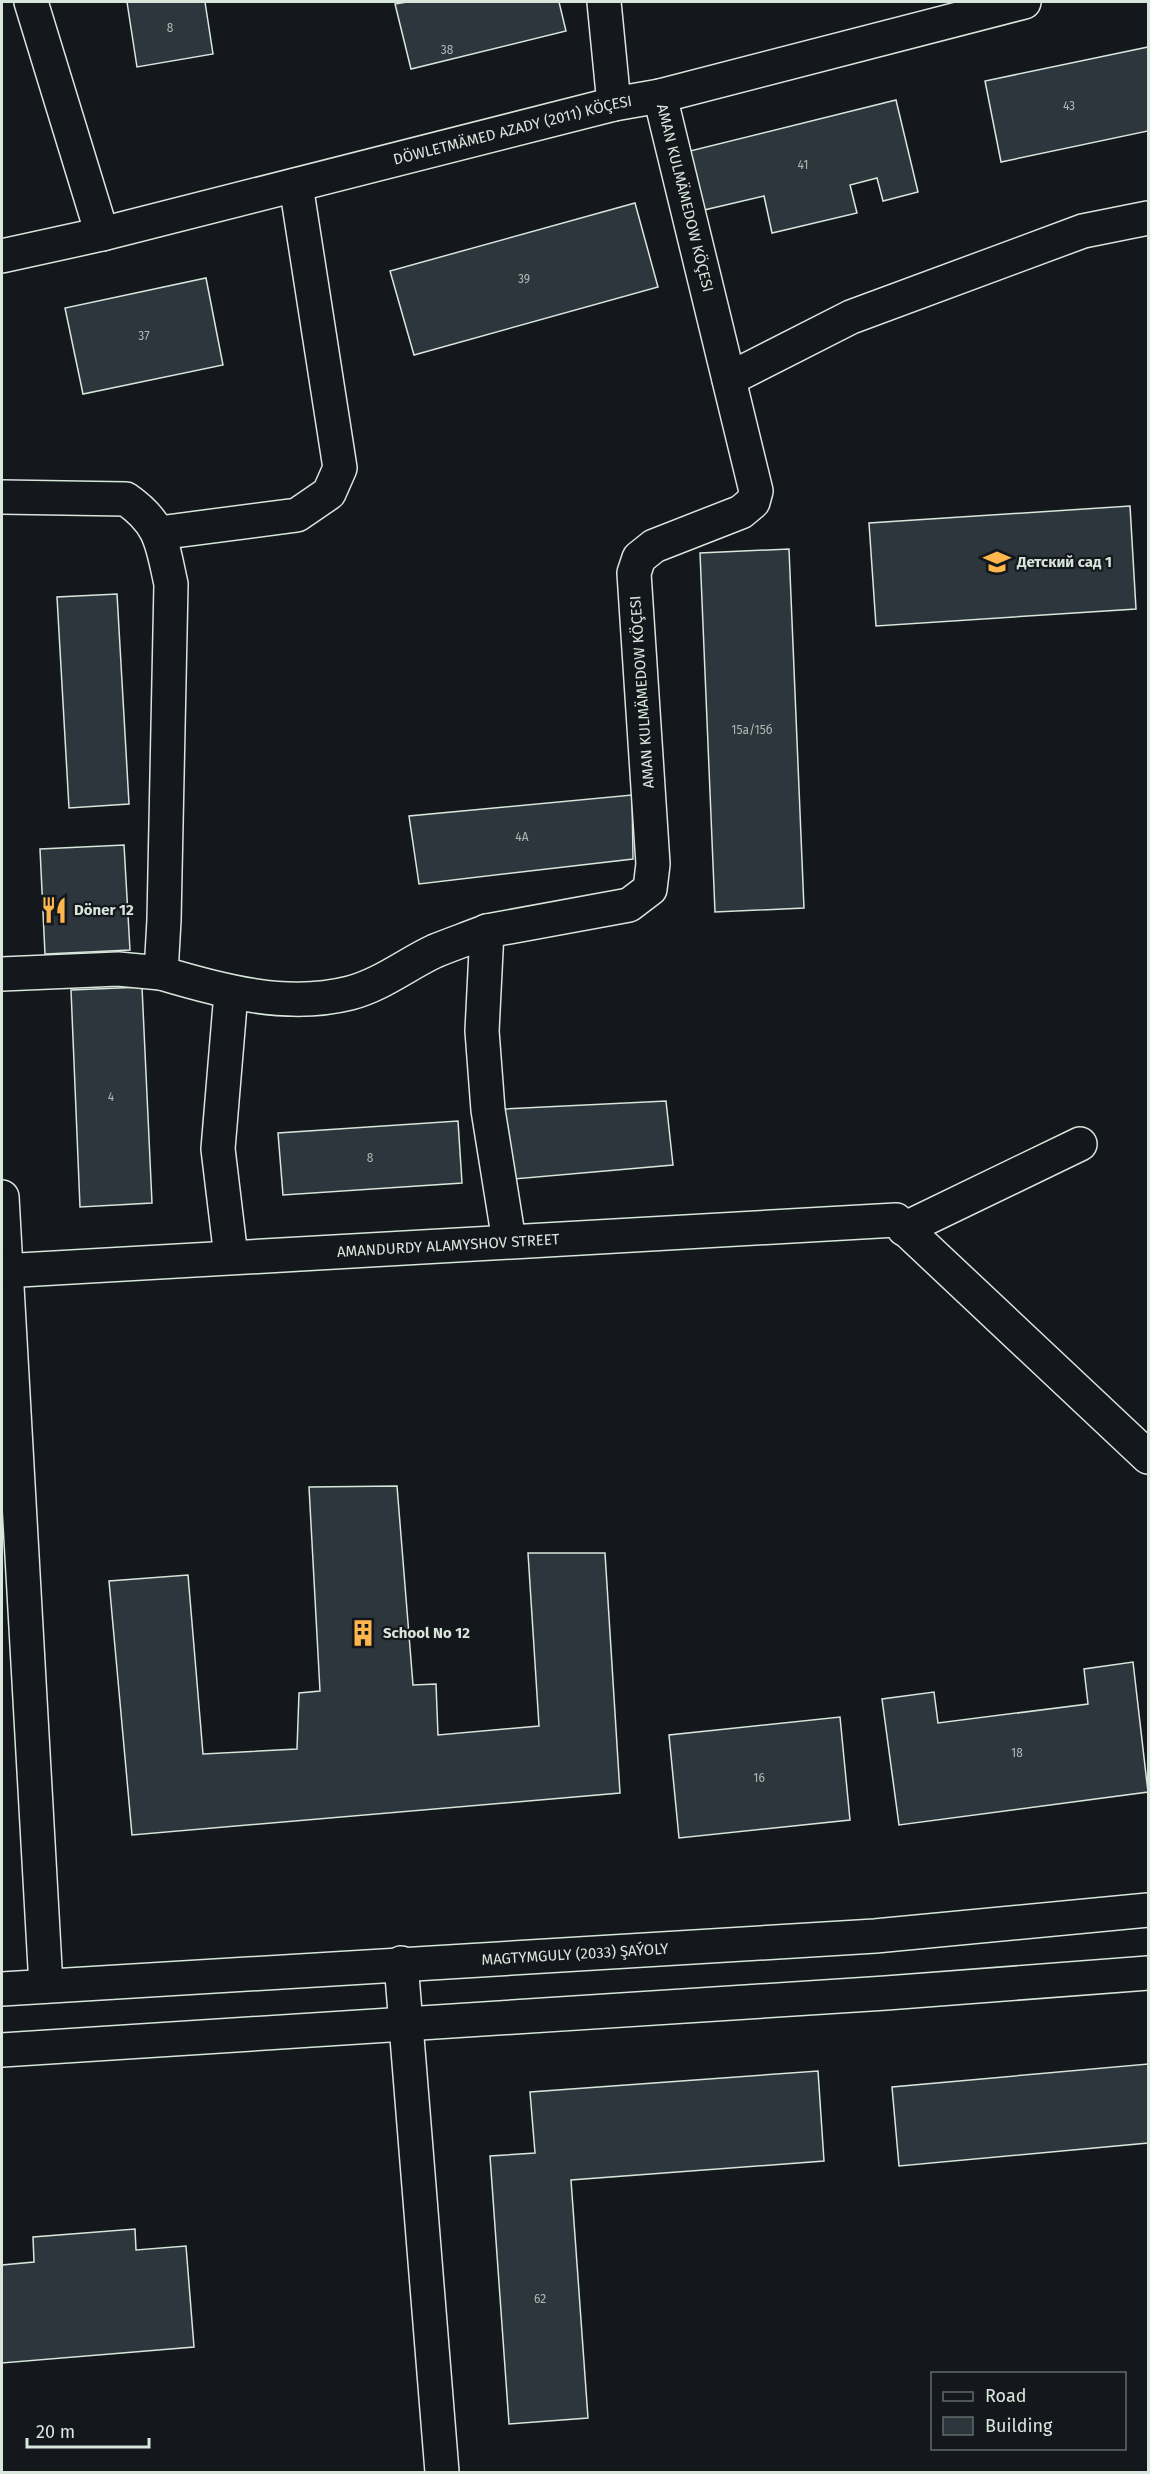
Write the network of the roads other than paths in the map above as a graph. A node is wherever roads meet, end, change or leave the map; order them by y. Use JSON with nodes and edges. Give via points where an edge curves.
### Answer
{"nodes":[{"id":1,"x":32,"y":2,"type":"edge"},
{"id":2,"x":604,"y":2,"type":"edge"},
{"id":3,"x":1024,"y":2,"type":"edge"},
{"id":4,"x":660,"y":96,"type":"junction"},
{"id":5,"x":614,"y":104,"type":"junction"},
{"id":6,"x":296,"y":185,"type":"junction"},
{"id":7,"x":1149,"y":218,"type":"edge"},
{"id":8,"x":102,"y":234,"type":"junction"},
{"id":9,"x":2,"y":256,"type":"edge"},
{"id":10,"x":729,"y":379,"type":"junction"},
{"id":11,"x":2,"y":497,"type":"edge"},
{"id":12,"x":159,"y":533,"type":"junction"},
{"id":13,"x":487,"y":931,"type":"junction"},
{"id":14,"x":2,"y":974,"type":"edge"},
{"id":15,"x":161,"y":974,"type":"junction"},
{"id":16,"x":231,"y":993,"type":"junction"},
{"id":17,"x":1080,"y":1144,"type":"dead end"},
{"id":18,"x":2,"y":1197,"type":"edge"},
{"id":19,"x":900,"y":1224,"type":"junction"},
{"id":20,"x":509,"y":1241,"type":"junction"},
{"id":21,"x":231,"y":1257,"type":"junction"},
{"id":22,"x":3,"y":1270,"type":"edge"},
{"id":23,"x":1149,"y":1457,"type":"edge"},
{"id":24,"x":12,"y":1560,"type":"edge"},
{"id":25,"x":1149,"y":1910,"type":"edge"},
{"id":26,"x":401,"y":1964,"type":"junction"},
{"id":27,"x":1149,"y":1973,"type":"edge"},
{"id":28,"x":46,"y":1986,"type":"junction"},
{"id":29,"x":2,"y":1989,"type":"edge"},
{"id":30,"x":406,"y":2024,"type":"junction"},
{"id":31,"x":2,"y":2050,"type":"edge"},
{"id":32,"x":442,"y":2472,"type":"edge"}],
"edges":[{"from":1,"to":8,"type":"street"},
{"from":2,"to":5,"type":"street"},
{"from":3,"to":4,"type":"street","name":"DÖWLETMÄMED AZADY (2011) KÖÇESI"},
{"from":4,"to":5,"type":"street","name":"DÖWLETMÄMED AZADY (2011) KÖÇESI"},
{"from":4,"to":10,"type":"street","name":"AMAN KULMÄMEDOW KÖÇESI"},
{"from":5,"to":6,"type":"street","name":"DÖWLETMÄMED AZADY (2011) KÖÇESI"},
{"from":6,"to":8,"type":"street","name":"DÖWLETMÄMED AZADY (2011) KÖÇESI"},
{"from":6,"to":12,"type":"street","via":[[340,468],[329,494],[297,515]]},
{"from":7,"to":10,"type":"street","via":[[1083,231],[851,317]]},
{"from":8,"to":9,"type":"street","name":"DÖWLETMÄMED AZADY (2011) KÖÇESI"},
{"from":10,"to":13,"type":"street","name":"AMAN KULMÄMEDOW KÖÇESI","via":[[756,491],[753,502],[741,512],[654,546],[639,558],[634,573],[653,864],[651,889],[629,905]]},
{"from":11,"to":12,"type":"street","via":[[126,499]]},
{"from":12,"to":15,"type":"street","via":[[171,584]]},
{"from":13,"to":16,"type":"street","via":[[349,993],[317,998]]},
{"from":13,"to":20,"type":"street","via":[[482,1031],[488,1110]]},
{"from":14,"to":15,"type":"street","via":[[118,969]]},
{"from":15,"to":16,"type":"street"},
{"from":16,"to":21,"type":"street","via":[[219,1149]]},
{"from":17,"to":19,"type":"street"},
{"from":18,"to":22,"type":"street"},
{"from":19,"to":20,"type":"street","name":"AMANDURDY ALAMYSHOV STREET"},
{"from":19,"to":23,"type":"street"},
{"from":20,"to":21,"type":"street","name":"AMANDURDY ALAMYSHOV STREET"},
{"from":21,"to":22,"type":"street","name":"AMANDURDY ALAMYSHOV STREET"},
{"from":22,"to":24,"type":"street"},
{"from":24,"to":28,"type":"street"},
{"from":25,"to":26,"type":"street","name":"MAGTYMGULY (2033) ŞAÝOLY","via":[[875,1936]]},
{"from":26,"to":28,"type":"street","name":"MAGTYMGULY (2033) ŞAÝOLY"},
{"from":26,"to":30,"type":"street"},
{"from":27,"to":30,"type":"street"},
{"from":28,"to":29,"type":"street","name":"MAGTYMGULY (2033) ŞAÝOLY"},
{"from":30,"to":31,"type":"street"},
{"from":30,"to":32,"type":"street"}]}
